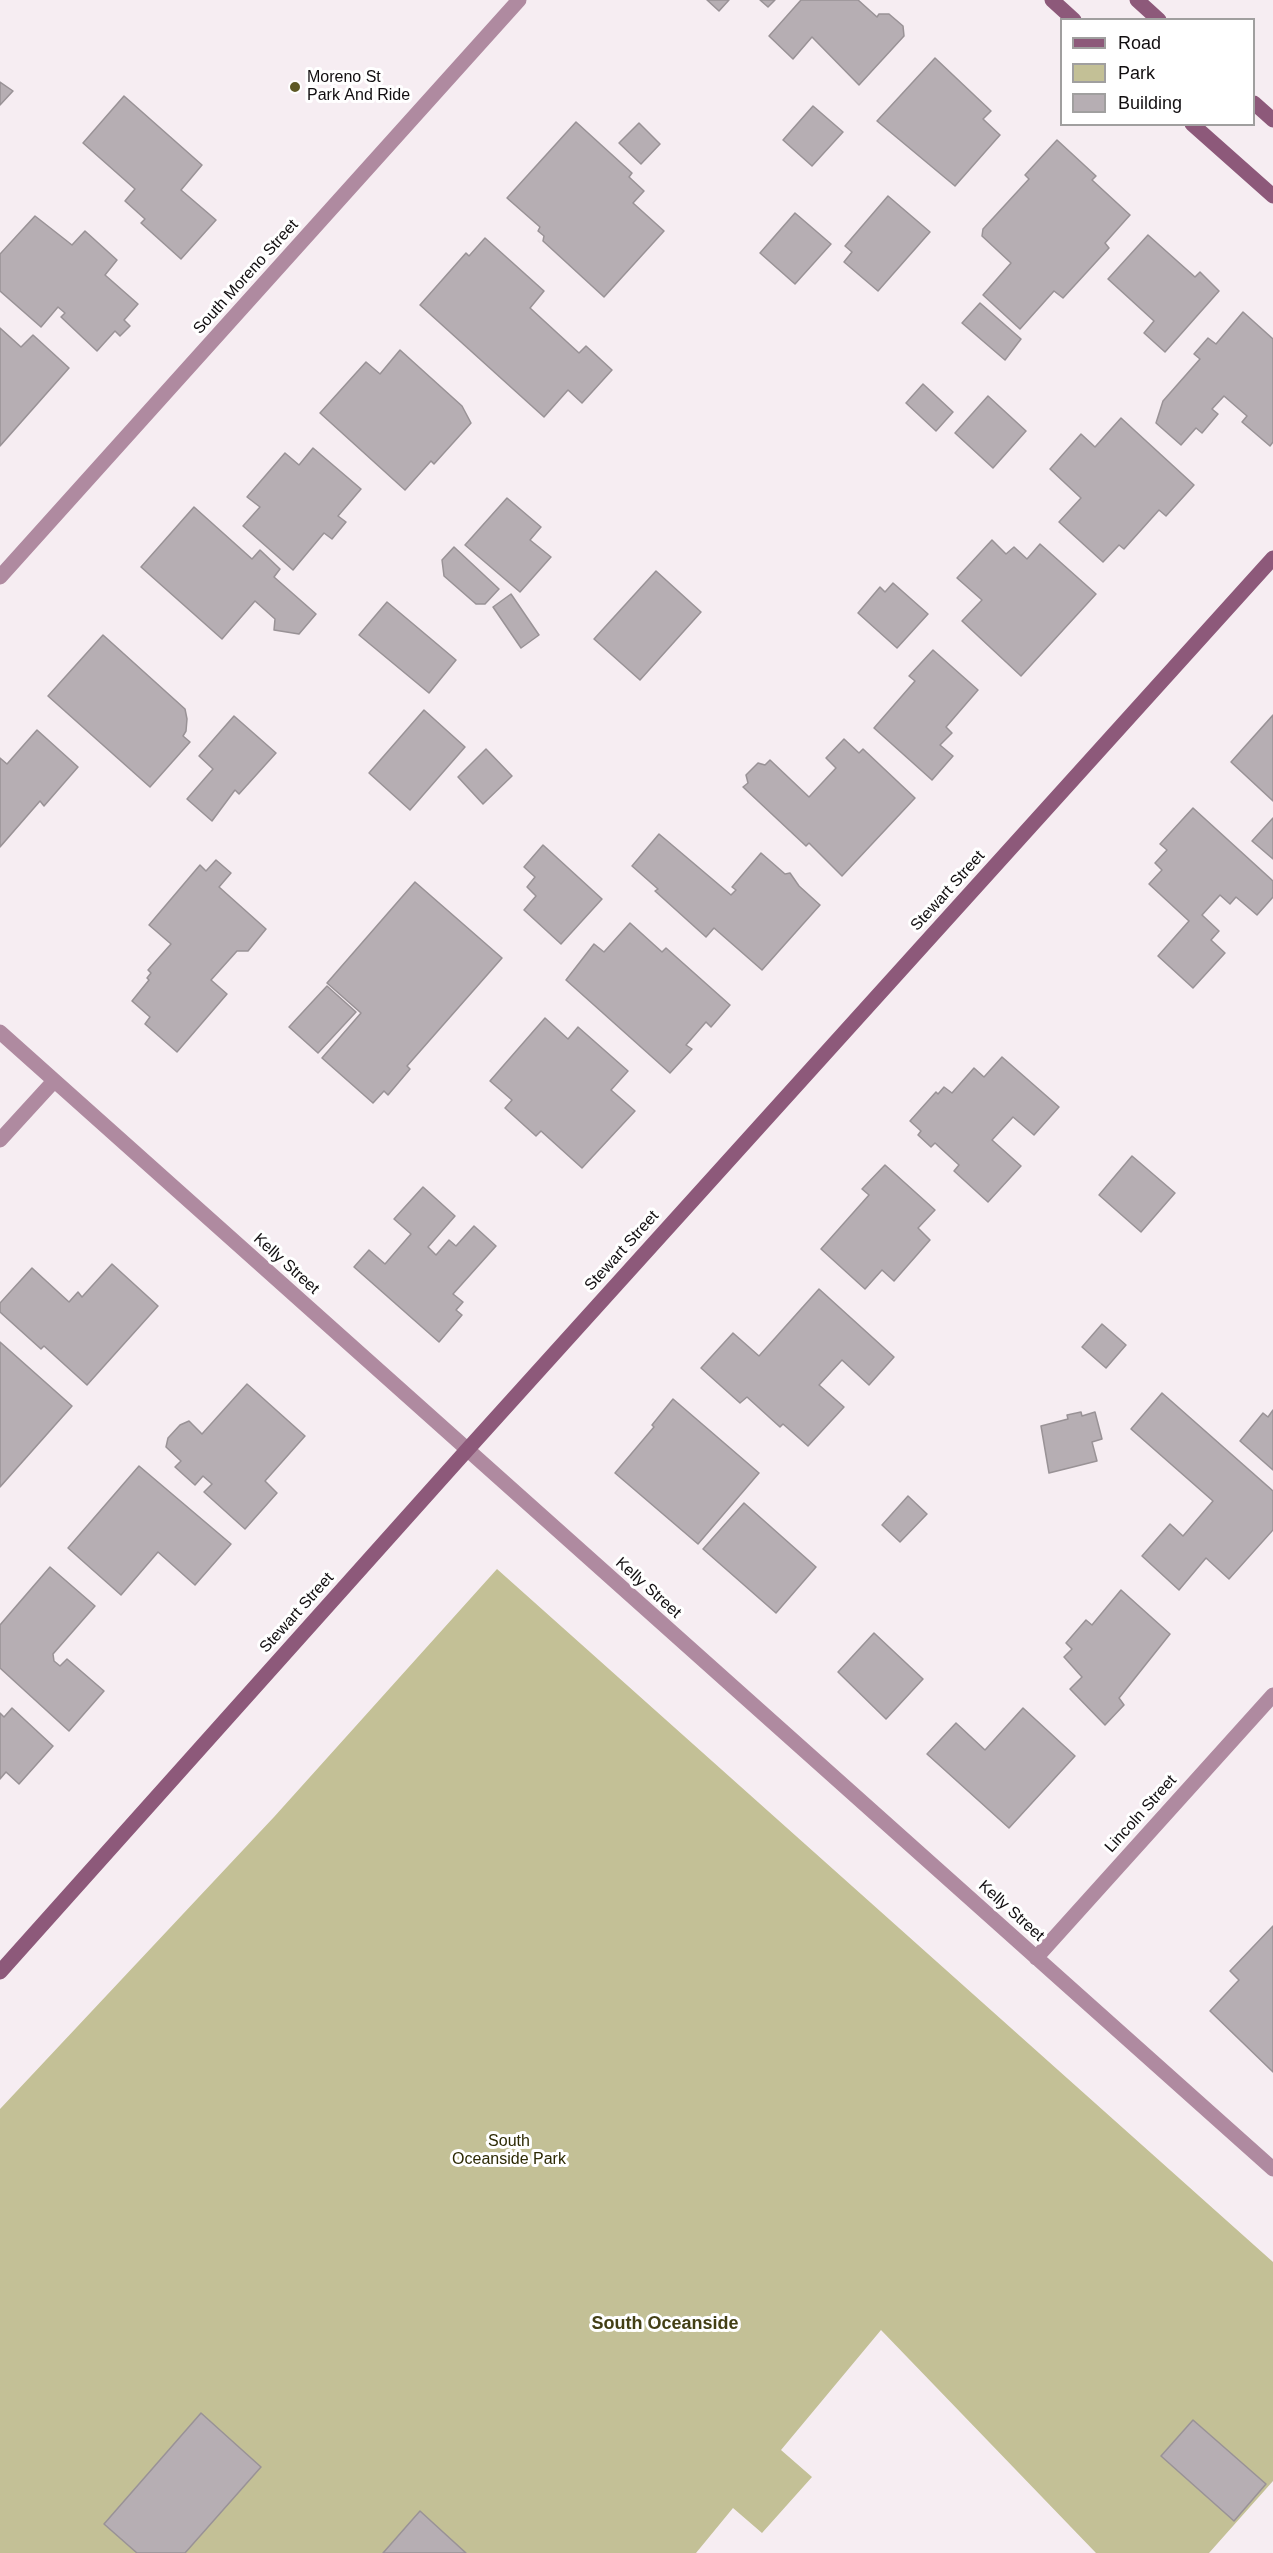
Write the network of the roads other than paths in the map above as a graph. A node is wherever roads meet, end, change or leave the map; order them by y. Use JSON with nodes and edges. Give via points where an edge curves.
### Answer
{"nodes":[{"id":1,"x":519,"y":0,"type":"edge"},
{"id":2,"x":1052,"y":0,"type":"edge"},
{"id":3,"x":1137,"y":0,"type":"edge"},
{"id":4,"x":1072,"y":18,"type":"edge"},
{"id":5,"x":1157,"y":18,"type":"edge"},
{"id":6,"x":1255,"y":104,"type":"edge"},
{"id":7,"x":1273,"y":120,"type":"edge"},
{"id":8,"x":1194,"y":126,"type":"edge"},
{"id":9,"x":1273,"y":196,"type":"edge"},
{"id":10,"x":1273,"y":558,"type":"edge"},
{"id":11,"x":0,"y":578,"type":"edge"},
{"id":12,"x":0,"y":1032,"type":"edge"},
{"id":13,"x":54,"y":1081,"type":"junction"},
{"id":14,"x":0,"y":1140,"type":"edge"},
{"id":15,"x":467,"y":1450,"type":"junction"},
{"id":16,"x":1273,"y":1695,"type":"edge"},
{"id":17,"x":1036,"y":1958,"type":"junction"},
{"id":18,"x":0,"y":1972,"type":"edge"},
{"id":19,"x":1273,"y":2169,"type":"edge"}],
"edges":[{"from":1,"to":11,"type":"street","name":"South Moreno Street"},
{"from":2,"to":4,"type":"street"},
{"from":3,"to":5,"type":"street"},
{"from":6,"to":7,"type":"street"},
{"from":8,"to":9,"type":"street"},
{"from":10,"to":15,"type":"street","name":"Stewart Street"},
{"from":12,"to":13,"type":"street","name":"Kelly Street"},
{"from":13,"to":14,"type":"street"},
{"from":13,"to":15,"type":"street","name":"Kelly Street"},
{"from":15,"to":17,"type":"street","name":"Kelly Street"},
{"from":15,"to":18,"type":"street","name":"Stewart Street"},
{"from":16,"to":17,"type":"street","name":"Lincoln Street"},
{"from":17,"to":19,"type":"street","name":"Kelly Street"}]}
